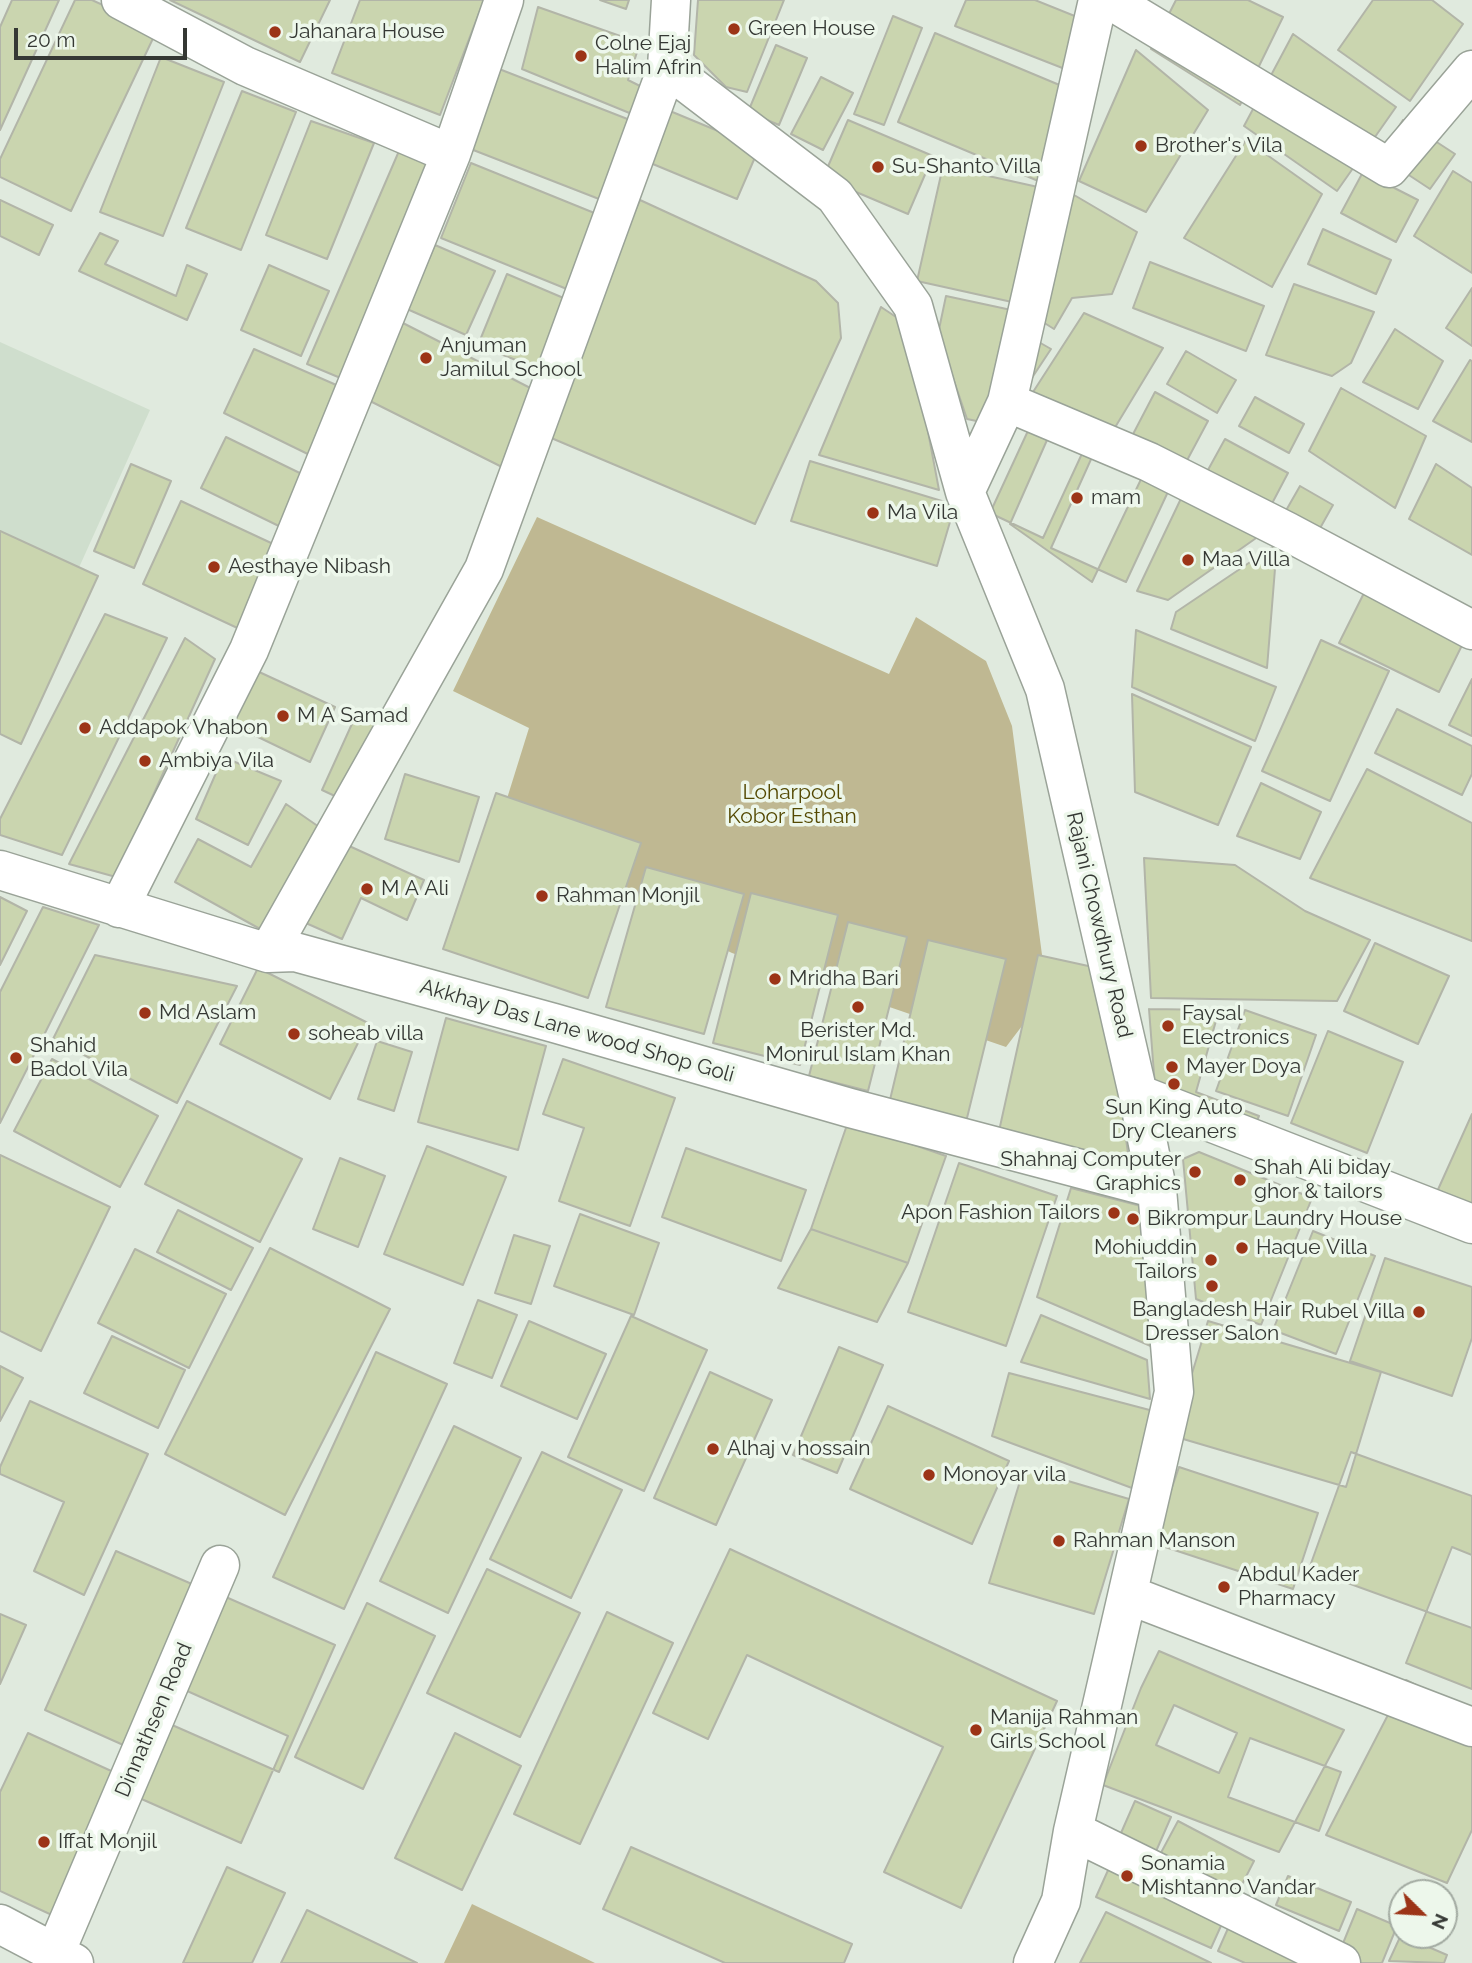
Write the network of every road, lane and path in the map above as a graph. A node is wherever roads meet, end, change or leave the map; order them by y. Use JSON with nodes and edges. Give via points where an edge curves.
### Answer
{"nodes":[{"id":1,"x":121,"y":0,"type":"edge"},
{"id":2,"x":504,"y":0,"type":"edge"},
{"id":3,"x":671,"y":0,"type":"edge"},
{"id":4,"x":1098,"y":0,"type":"edge"},
{"id":5,"x":1110,"y":0,"type":"edge"},
{"id":6,"x":667,"y":68,"type":"junction"},
{"id":7,"x":1472,"y":70,"type":"edge"},
{"id":8,"x":451,"y":154,"type":"junction"},
{"id":9,"x":1007,"y":402,"type":"junction"},
{"id":10,"x":965,"y":492,"type":"junction"},
{"id":11,"x":1472,"y":631,"type":"edge"},
{"id":12,"x":0,"y":870,"type":"edge"},
{"id":13,"x":120,"y":908,"type":"junction"},
{"id":14,"x":268,"y":953,"type":"junction"},
{"id":15,"x":1138,"y":1094,"type":"junction"},
{"id":16,"x":1157,"y":1189,"type":"junction"},
{"id":17,"x":1472,"y":1224,"type":"edge"},
{"id":18,"x":220,"y":1565,"type":"dead end"},
{"id":19,"x":1129,"y":1595,"type":"junction"},
{"id":20,"x":1472,"y":1727,"type":"edge"},
{"id":21,"x":1073,"y":1830,"type":"junction"},
{"id":22,"x":0,"y":1924,"type":"edge"},
{"id":23,"x":65,"y":1958,"type":"edge"},
{"id":24,"x":1033,"y":1963,"type":"edge"},
{"id":25,"x":1341,"y":1963,"type":"edge"}],
"edges":[{"from":1,"to":8,"type":"street","via":[[245,66]]},
{"from":2,"to":8,"type":"street"},
{"from":3,"to":6,"type":"street"},
{"from":4,"to":9,"type":"street"},
{"from":5,"to":7,"type":"street","via":[[1388,168]]},
{"from":6,"to":10,"type":"street","name":"Rajani Chowdhury Road","via":[[835,196],[914,306]]},
{"from":6,"to":14,"type":"street","via":[[484,569]]},
{"from":8,"to":13,"type":"street","via":[[249,650]]},
{"from":9,"to":10,"type":"street"},
{"from":9,"to":11,"type":"street","via":[[1149,461]]},
{"from":10,"to":15,"type":"street","name":"Rajani Chowdhury Road","via":[[1045,689]]},
{"from":12,"to":13,"type":"street","name":"Akkhay Das Lane wood Shop Goli"},
{"from":13,"to":14,"type":"street","name":"Akkhay Das Lane wood Shop Goli"},
{"from":14,"to":16,"type":"street","name":"Akkhay Das Lane wood Shop Goli","via":[[295,952]]},
{"from":15,"to":16,"type":"street","name":"Rajani Chowdhury Road"},
{"from":15,"to":17,"type":"street"},
{"from":16,"to":19,"type":"street","name":"Rajani Chowdhury Road","via":[[1174,1392]]},
{"from":18,"to":23,"type":"street","name":"Dinnathsen Road"},
{"from":19,"to":20,"type":"street"},
{"from":19,"to":21,"type":"street","name":"Rajani Chowdhury Road"},
{"from":21,"to":24,"type":"street","name":"Rajani Chowdhury Road","via":[[1061,1901]]},
{"from":21,"to":25,"type":"street"},
{"from":22,"to":23,"type":"street"}]}
